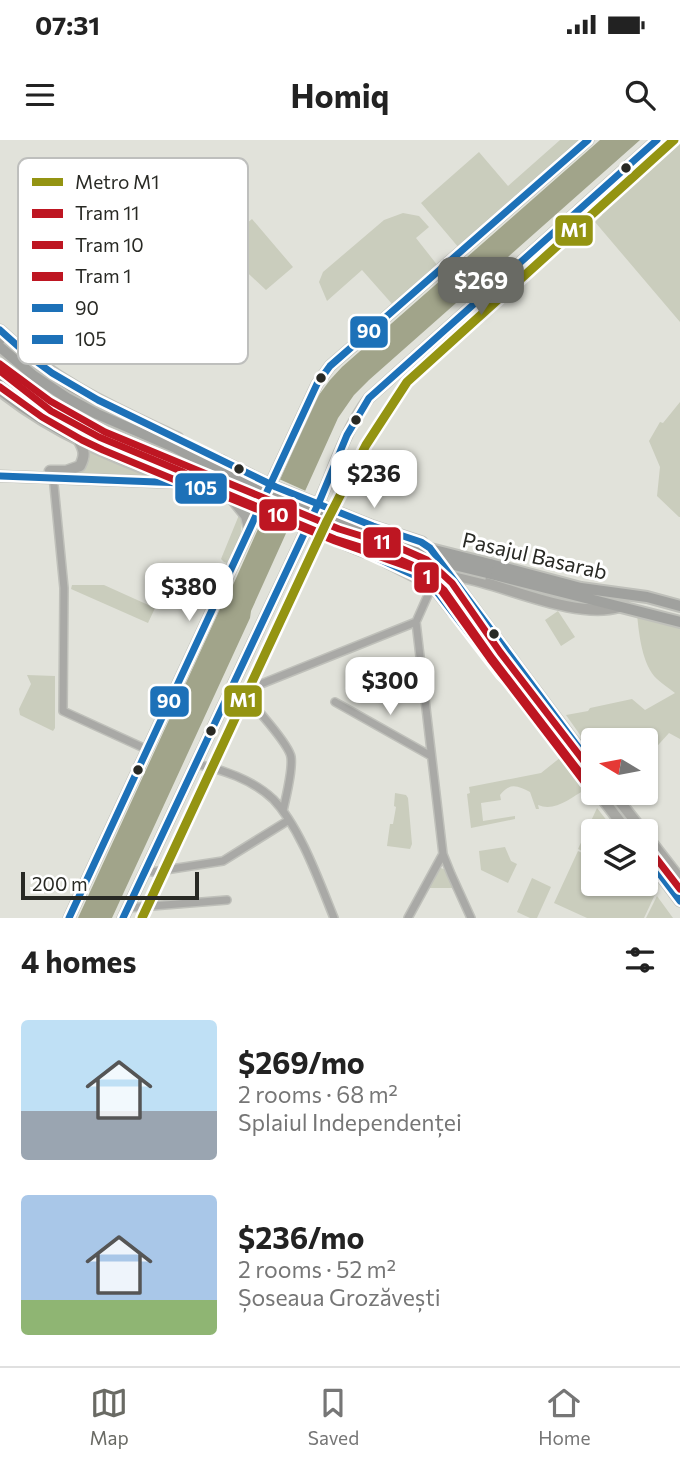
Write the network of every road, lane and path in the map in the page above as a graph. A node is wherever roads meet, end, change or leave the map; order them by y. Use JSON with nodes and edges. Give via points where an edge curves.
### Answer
{"nodes":[{"id":1,"x":588,"y":140,"type":"edge"},
{"id":2,"x":657,"y":140,"type":"edge"},
{"id":3,"x":0,"y":330,"type":"edge"},
{"id":4,"x":0,"y":337,"type":"edge"},
{"id":5,"x":18,"y":346,"type":"edge"},
{"id":6,"x":0,"y":347,"type":"edge"},
{"id":7,"x":18,"y":352,"type":"edge"},
{"id":8,"x":18,"y":362,"type":"edge"},
{"id":9,"x":20,"y":364,"type":"edge"},
{"id":10,"x":33,"y":364,"type":"edge"},
{"id":11,"x":40,"y":364,"type":"edge"},
{"id":12,"x":0,"y":381,"type":"edge"},
{"id":13,"x":0,"y":390,"type":"edge"},
{"id":14,"x":76,"y":439,"type":"junction"},
{"id":15,"x":222,"y":461,"type":"junction"},
{"id":16,"x":0,"y":470,"type":"edge"},
{"id":17,"x":53,"y":474,"type":"junction"},
{"id":18,"x":0,"y":476,"type":"edge"},
{"id":19,"x":183,"y":483,"type":"junction"},
{"id":20,"x":273,"y":485,"type":"junction"},
{"id":21,"x":230,"y":497,"type":"junction"},
{"id":22,"x":318,"y":504,"type":"junction"},
{"id":23,"x":262,"y":510,"type":"junction"},
{"id":24,"x":301,"y":527,"type":"junction"},
{"id":25,"x":249,"y":530,"type":"junction"},
{"id":26,"x":421,"y":542,"type":"junction"},
{"id":27,"x":364,"y":548,"type":"junction"},
{"id":28,"x":450,"y":575,"type":"junction"},
{"id":29,"x":479,"y":581,"type":"junction"},
{"id":30,"x":432,"y":586,"type":"junction"},
{"id":31,"x":466,"y":597,"type":"junction"},
{"id":32,"x":608,"y":597,"type":"junction"},
{"id":33,"x":647,"y":597,"type":"junction"},
{"id":34,"x":622,"y":606,"type":"junction"},
{"id":35,"x":680,"y":606,"type":"edge"},
{"id":36,"x":416,"y":622,"type":"junction"},
{"id":37,"x":680,"y":622,"type":"edge"},
{"id":38,"x":260,"y":685,"type":"junction"},
{"id":39,"x":236,"y":690,"type":"junction"},
{"id":40,"x":335,"y":702,"type":"dead end"},
{"id":41,"x":254,"y":704,"type":"junction"},
{"id":42,"x":534,"y":707,"type":"junction"},
{"id":43,"x":146,"y":749,"type":"junction"},
{"id":44,"x":581,"y":750,"type":"edge"},
{"id":45,"x":431,"y":756,"type":"junction"},
{"id":46,"x":195,"y":764,"type":"junction"},
{"id":47,"x":581,"y":770,"type":"edge"},
{"id":48,"x":607,"y":805,"type":"edge"},
{"id":49,"x":283,"y":811,"type":"junction"},
{"id":50,"x":618,"y":819,"type":"edge"},
{"id":51,"x":289,"y":820,"type":"junction"},
{"id":52,"x":658,"y":851,"type":"edge"},
{"id":53,"x":443,"y":854,"type":"junction"},
{"id":54,"x":145,"y":868,"type":"junction"},
{"id":55,"x":433,"y":872,"type":"junction"},
{"id":56,"x":658,"y":872,"type":"edge"},
{"id":57,"x":450,"y":874,"type":"junction"},
{"id":58,"x":680,"y":879,"type":"edge"},
{"id":59,"x":227,"y":900,"type":"dead end"},
{"id":60,"x":680,"y":901,"type":"edge"},
{"id":61,"x":125,"y":913,"type":"edge"},
{"id":62,"x":69,"y":918,"type":"edge"},
{"id":63,"x":334,"y":918,"type":"edge"},
{"id":64,"x":408,"y":918,"type":"edge"},
{"id":65,"x":471,"y":918,"type":"edge"}],
"edges":[{"from":1,"to":20,"type":"main road","via":[[330,366],[313,391]]},
{"from":2,"to":22,"type":"main road","via":[[369,398],[342,444]]},
{"from":3,"to":5,"type":"main road"},
{"from":4,"to":7,"type":"main road"},
{"from":6,"to":8,"type":"main road","name":"Pasajul Basarab","bridge":true},
{"from":9,"to":32,"type":"main road","name":"Pasajul Basarab","bridge":true,"via":[[89,410],[363,532]]},
{"from":10,"to":15,"type":"main road","via":[[95,405]]},
{"from":11,"to":15,"type":"main road","via":[[98,400]]},
{"from":12,"to":27,"type":"main road","name":"Pasajul Basarab","bridge":true,"via":[[56,421],[112,450],[219,485]]},
{"from":13,"to":14,"type":"main road"},
{"from":14,"to":17,"type":"main road","via":[[84,452],[80,466]]},
{"from":14,"to":19,"type":"main road"},
{"from":15,"to":20,"type":"main road"},
{"from":16,"to":17,"type":"main road"},
{"from":17,"to":18,"type":"main road"},
{"from":17,"to":19,"type":"main road"},
{"from":17,"to":43,"type":"street","via":[[64,589],[63,711]]},
{"from":19,"to":21,"type":"main road"},
{"from":20,"to":22,"type":"main road"},
{"from":20,"to":23,"type":"main road"},
{"from":21,"to":23,"type":"main road"},
{"from":21,"to":25,"type":"main road","via":[[246,516]]},
{"from":22,"to":24,"type":"main road"},
{"from":22,"to":26,"type":"main road"},
{"from":23,"to":24,"type":"main road"},
{"from":23,"to":25,"type":"main road"},
{"from":24,"to":27,"type":"main road"},
{"from":24,"to":39,"type":"main road"},
{"from":25,"to":43,"type":"main road"},
{"from":26,"to":28,"type":"main road"},
{"from":26,"to":33,"type":"main road"},
{"from":27,"to":28,"type":"main road"},
{"from":27,"to":30,"type":"main road"},
{"from":27,"to":32,"type":"main road","name":"Pasajul Basarab","bridge":true,"via":[[570,595]]},
{"from":27,"to":42,"type":"main road","bridge":true,"via":[[418,570],[441,587]]},
{"from":28,"to":29,"type":"main road"},
{"from":28,"to":31,"type":"main road"},
{"from":29,"to":31,"type":"main road","via":[[469,585]]},
{"from":29,"to":34,"type":"main road","via":[[573,607],[599,610]]},
{"from":30,"to":36,"type":"street"},
{"from":30,"to":42,"type":"main road","via":[[501,675]]},
{"from":31,"to":44,"type":"main road"},
{"from":32,"to":33,"type":"main road","name":"Pasajul Basarab"},
{"from":32,"to":34,"type":"main road","name":"Pasajul Basarab"},
{"from":33,"to":35,"type":"main road","name":"Pasajul Basarab"},
{"from":34,"to":37,"type":"main road","name":"Pasajul Basarab"},
{"from":36,"to":38,"type":"street"},
{"from":36,"to":45,"type":"street"},
{"from":38,"to":39,"type":"street"},
{"from":38,"to":41,"type":"street"},
{"from":39,"to":41,"type":"street"},
{"from":39,"to":46,"type":"main road"},
{"from":40,"to":45,"type":"street"},
{"from":41,"to":49,"type":"street","via":[[289,751]]},
{"from":42,"to":47,"type":"main road"},
{"from":43,"to":62,"type":"main road"},
{"from":45,"to":53,"type":"street"},
{"from":46,"to":49,"type":"street","via":[[243,780],[271,797]]},
{"from":46,"to":54,"type":"main road"},
{"from":48,"to":50,"type":"main road"},
{"from":49,"to":51,"type":"street"},
{"from":51,"to":54,"type":"street","via":[[219,862],[152,872]]},
{"from":51,"to":63,"type":"street"},
{"from":52,"to":58,"type":"main road"},
{"from":53,"to":55,"type":"street"},
{"from":53,"to":57,"type":"street"},
{"from":54,"to":61,"type":"main road"},
{"from":55,"to":57,"type":"street","via":[[442,867]]},
{"from":55,"to":64,"type":"street"},
{"from":56,"to":60,"type":"main road"},
{"from":57,"to":65,"type":"street"},
{"from":59,"to":61,"type":"street"}]}
